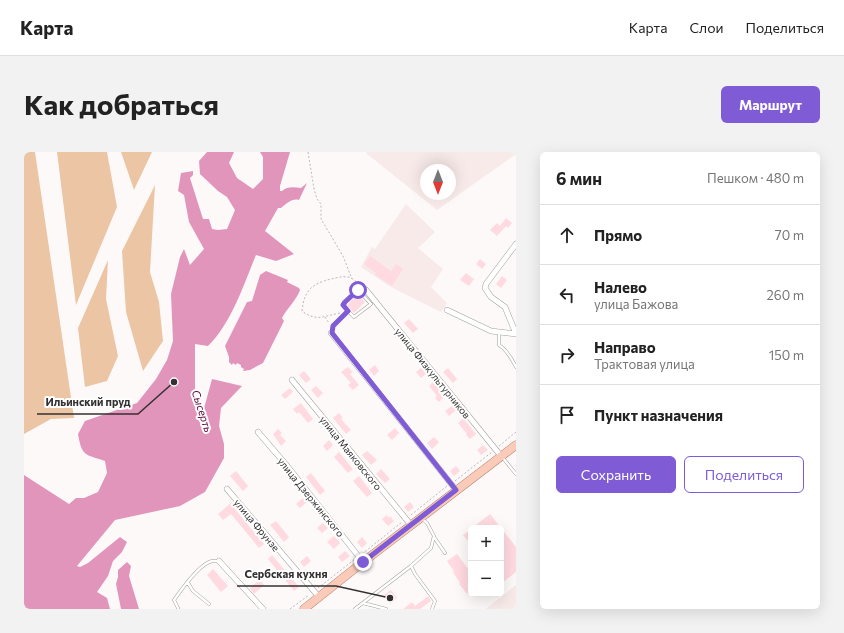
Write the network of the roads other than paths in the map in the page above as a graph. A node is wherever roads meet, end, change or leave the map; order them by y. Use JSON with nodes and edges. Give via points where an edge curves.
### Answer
{"nodes":[{"id":1,"x":516,"y":244,"type":"edge"},
{"id":2,"x":366,"y":290,"type":"road end"},
{"id":3,"x":446,"y":310,"type":"dead end"},
{"id":4,"x":347,"y":312,"type":"junction"},
{"id":5,"x":332,"y":331,"type":"joint"},
{"id":6,"x":499,"y":332,"type":"junction"},
{"id":7,"x":516,"y":334,"type":"edge"},
{"id":8,"x":516,"y":367,"type":"edge"},
{"id":9,"x":292,"y":380,"type":"dead end"},
{"id":10,"x":258,"y":432,"type":"dead end"},
{"id":11,"x":516,"y":445,"type":"edge"},
{"id":12,"x":501,"y":456,"type":"junction"},
{"id":13,"x":516,"y":474,"type":"edge"},
{"id":14,"x":227,"y":489,"type":"dead end"},
{"id":15,"x":456,"y":490,"type":"junction"},
{"id":16,"x":421,"y":518,"type":"junction"},
{"id":17,"x":411,"y":525,"type":"junction"},
{"id":18,"x":434,"y":536,"type":"junction"},
{"id":19,"x":445,"y":553,"type":"dead end"},
{"id":20,"x":219,"y":561,"type":"joint"},
{"id":21,"x":363,"y":562,"type":"junction"},
{"id":22,"x":411,"y":566,"type":"junction"},
{"id":23,"x":188,"y":583,"type":"junction"},
{"id":24,"x":319,"y":597,"type":"junction"},
{"id":25,"x":363,"y":603,"type":"junction"},
{"id":26,"x":208,"y":604,"type":"dead end"},
{"id":27,"x":178,"y":608,"type":"edge"},
{"id":28,"x":263,"y":609,"type":"edge"},
{"id":29,"x":304,"y":609,"type":"edge"},
{"id":30,"x":355,"y":609,"type":"edge"},
{"id":31,"x":386,"y":609,"type":"edge"},
{"id":32,"x":432,"y":609,"type":"edge"}],
"edges":[{"from":1,"to":7,"type":"street","via":[[485,288],[491,297],[505,307]]},
{"from":2,"to":12,"type":"street","name":"улица Физкультурников"},
{"from":3,"to":6,"type":"street","via":[[481,327]]},
{"from":4,"to":4,"type":"lane","via":[[343,305],[358,290],[371,304],[354,317]]},
{"from":4,"to":5,"type":"lane","via":[[333,326]]},
{"from":5,"to":15,"type":"street"},
{"from":6,"to":7,"type":"street"},
{"from":6,"to":8,"type":"lane","via":[[499,345]]},
{"from":9,"to":17,"type":"street","name":"улица Маяковского"},
{"from":10,"to":21,"type":"street","name":"улица Дзержинского"},
{"from":11,"to":12,"type":"main road"},
{"from":12,"to":13,"type":"lane"},
{"from":12,"to":15,"type":"main road"},
{"from":14,"to":24,"type":"street","name":"улица Фрунзе"},
{"from":15,"to":16,"type":"main road"},
{"from":16,"to":17,"type":"main road"},
{"from":16,"to":18,"type":"lane"},
{"from":17,"to":21,"type":"main road"},
{"from":18,"to":19,"type":"lane"},
{"from":18,"to":22,"type":"lane","via":[[431,548]]},
{"from":20,"to":23,"type":"lane","via":[[212,561],[206,565]]},
{"from":20,"to":28,"type":"street"},
{"from":21,"to":24,"type":"main road"},
{"from":22,"to":25,"type":"lane"},
{"from":22,"to":32,"type":"lane","via":[[435,601]]},
{"from":23,"to":26,"type":"lane"},
{"from":23,"to":27,"type":"lane","via":[[174,600]]},
{"from":24,"to":29,"type":"main road"},
{"from":25,"to":30,"type":"lane"},
{"from":25,"to":31,"type":"lane"}]}
